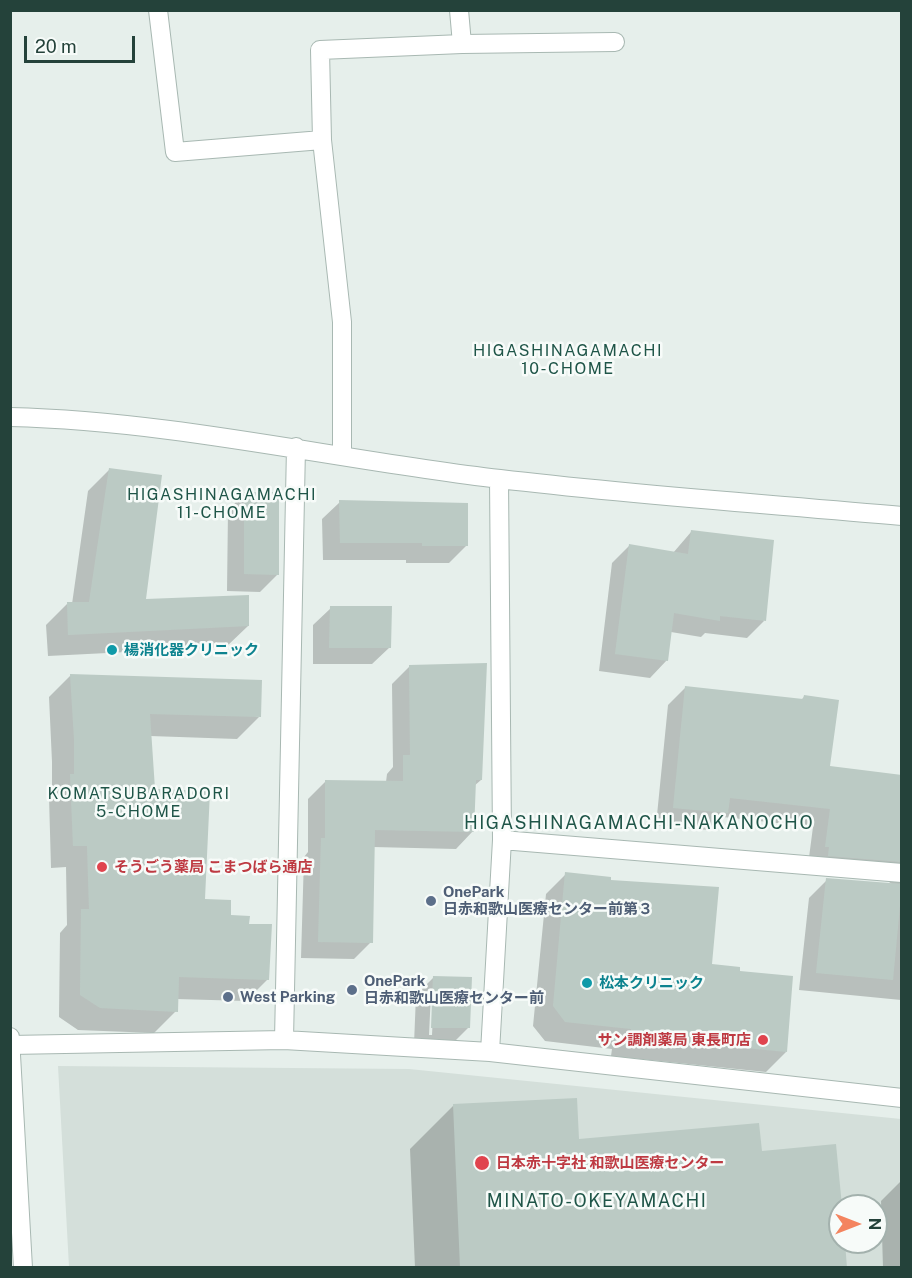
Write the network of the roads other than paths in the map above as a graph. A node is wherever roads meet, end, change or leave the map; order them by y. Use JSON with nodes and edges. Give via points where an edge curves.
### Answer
{"nodes":[{"id":1,"x":158,"y":10,"type":"edge"},
{"id":2,"x":459,"y":10,"type":"edge"},
{"id":3,"x":615,"y":42,"type":"dead end"},
{"id":4,"x":462,"y":44,"type":"junction"},
{"id":5,"x":322,"y":140,"type":"junction"},
{"id":6,"x":10,"y":417,"type":"edge"},
{"id":7,"x":296,"y":447,"type":"junction"},
{"id":8,"x":342,"y":454,"type":"junction"},
{"id":9,"x":499,"y":479,"type":"junction"},
{"id":10,"x":902,"y":516,"type":"edge"},
{"id":11,"x":502,"y":840,"type":"junction"},
{"id":12,"x":902,"y":873,"type":"edge"},
{"id":13,"x":10,"y":1037,"type":"edge"},
{"id":14,"x":284,"y":1040,"type":"junction"},
{"id":15,"x":11,"y":1045,"type":"edge"},
{"id":16,"x":490,"y":1052,"type":"junction"},
{"id":17,"x":902,"y":1098,"type":"edge"},
{"id":18,"x":23,"y":1268,"type":"edge"}],
"edges":[{"from":1,"to":5,"type":"street","via":[[174,152]]},
{"from":2,"to":4,"type":"street"},
{"from":3,"to":4,"type":"street"},
{"from":4,"to":5,"type":"street","via":[[320,50]]},
{"from":5,"to":8,"type":"street","via":[[342,322]]},
{"from":6,"to":7,"type":"street","via":[[61,418]]},
{"from":7,"to":8,"type":"street"},
{"from":7,"to":14,"type":"street"},
{"from":8,"to":9,"type":"street"},
{"from":9,"to":10,"type":"street"},
{"from":9,"to":11,"type":"street"},
{"from":11,"to":12,"type":"street"},
{"from":11,"to":16,"type":"street"},
{"from":13,"to":15,"type":"street"},
{"from":14,"to":15,"type":"street"},
{"from":14,"to":16,"type":"street"},
{"from":15,"to":18,"type":"street"},
{"from":16,"to":17,"type":"street"}]}
